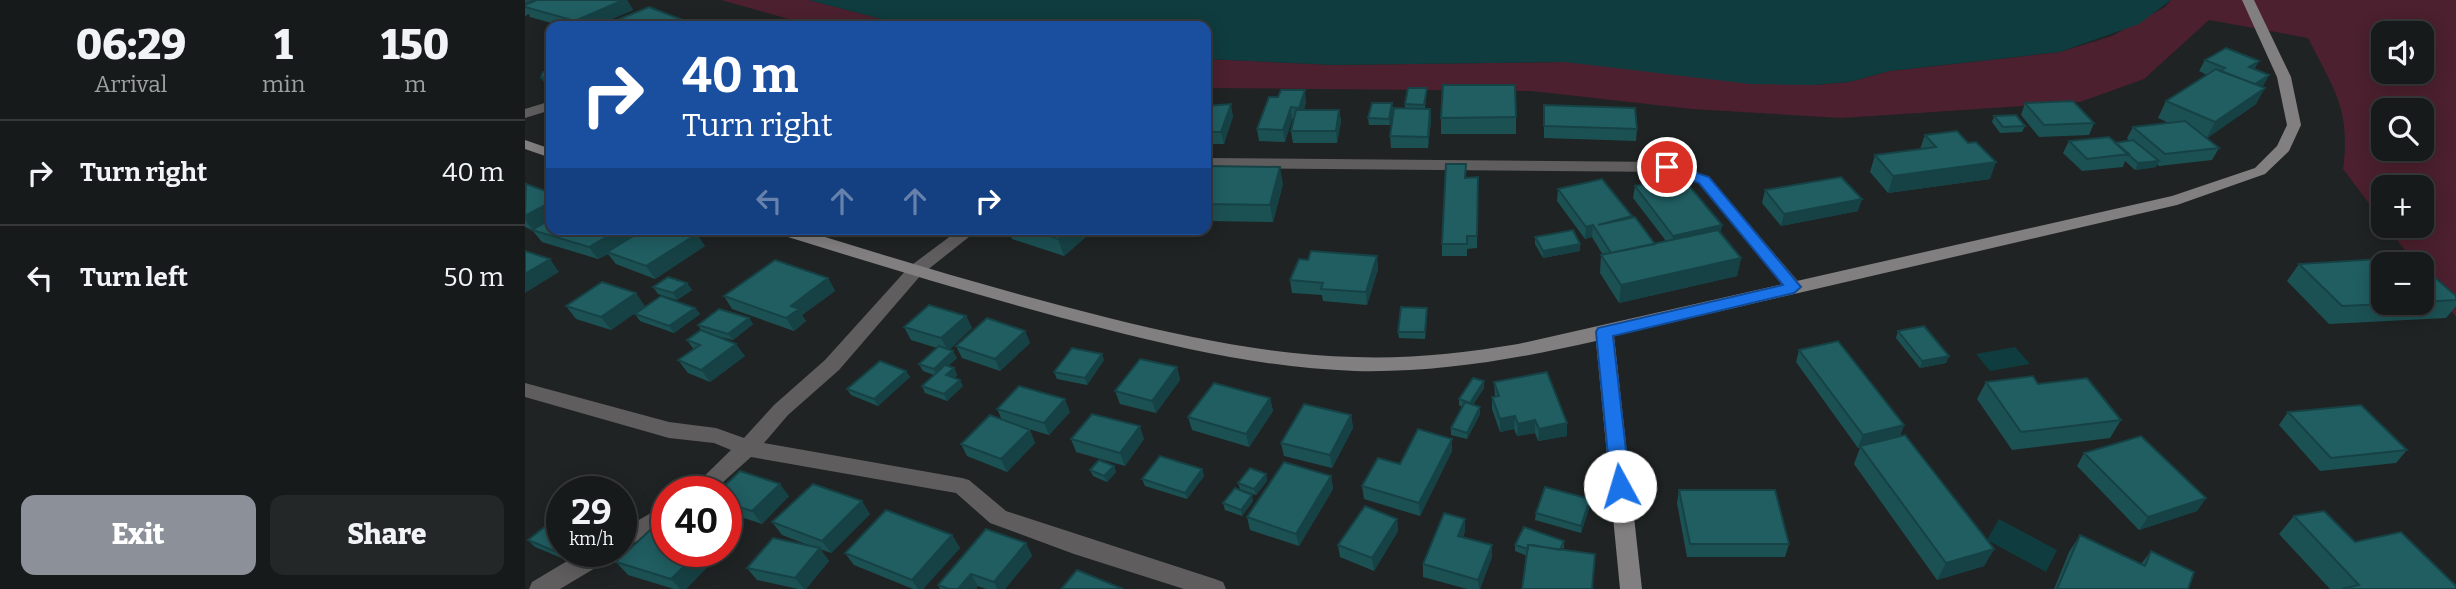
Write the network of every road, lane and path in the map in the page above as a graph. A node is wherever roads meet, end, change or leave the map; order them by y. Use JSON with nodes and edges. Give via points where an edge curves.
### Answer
{"nodes":[{"id":1,"x":2248,"y":0,"type":"edge"},
{"id":2,"x":546,"y":106,"type":"edge"},
{"id":3,"x":525,"y":114,"type":"edge"},
{"id":4,"x":525,"y":144,"type":"edge"},
{"id":5,"x":546,"y":152,"type":"edge"},
{"id":6,"x":1211,"y":163,"type":"edge"},
{"id":7,"x":800,"y":235,"type":"edge"},
{"id":8,"x":963,"y":235,"type":"edge"},
{"id":9,"x":915,"y":271,"type":"junction"},
{"id":10,"x":1794,"y":287,"type":"junction"},
{"id":11,"x":1604,"y":332,"type":"junction"},
{"id":12,"x":525,"y":390,"type":"edge"},
{"id":13,"x":747,"y":448,"type":"junction"},
{"id":14,"x":716,"y":476,"type":"edge"},
{"id":15,"x":577,"y":567,"type":"edge"},
{"id":16,"x":540,"y":589,"type":"edge"},
{"id":17,"x":1215,"y":589,"type":"edge"},
{"id":18,"x":1631,"y":589,"type":"edge"}],
"edges":[{"from":1,"to":10,"type":"main road","via":[[2284,77],[2294,125],[2284,148],[2260,171],[2177,200]]},
{"from":2,"to":3,"type":"street"},
{"from":4,"to":5,"type":"main road"},
{"from":6,"to":10,"type":"street","via":[[1667,167],[1704,180]]},
{"from":7,"to":9,"type":"main road"},
{"from":8,"to":9,"type":"street"},
{"from":9,"to":11,"type":"main road","via":[[1052,311],[1214,350],[1308,361],[1388,364],[1461,360]]},
{"from":9,"to":13,"type":"street","via":[[832,365]]},
{"from":10,"to":11,"type":"main road"},
{"from":11,"to":18,"type":"main road"},
{"from":12,"to":13,"type":"street","via":[[669,430],[716,436]]},
{"from":13,"to":14,"type":"street"},
{"from":13,"to":17,"type":"street","via":[[962,486],[998,517]]},
{"from":15,"to":16,"type":"street"}]}
